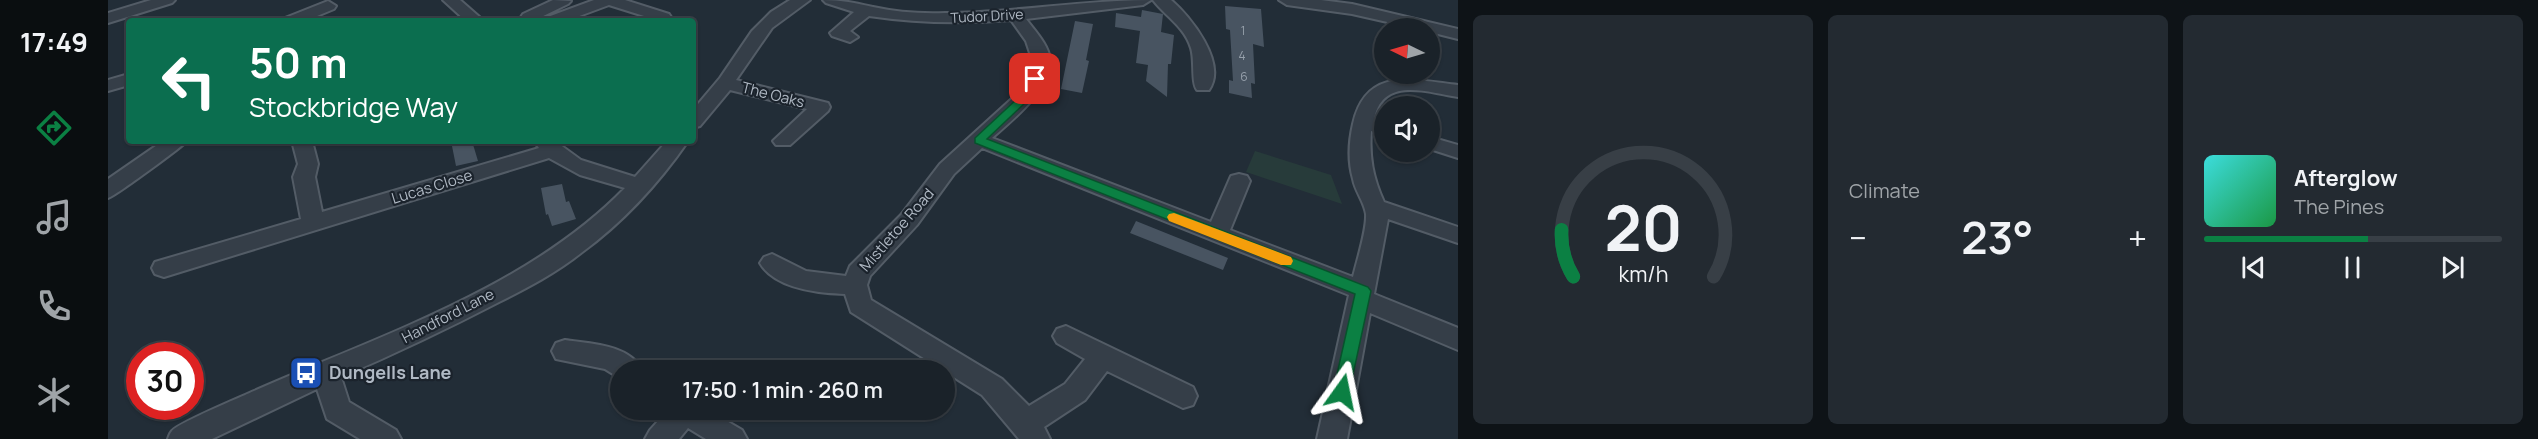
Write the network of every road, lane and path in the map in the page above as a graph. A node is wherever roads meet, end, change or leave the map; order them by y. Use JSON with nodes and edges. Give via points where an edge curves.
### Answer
{"nodes":[{"id":1,"x":167,"y":0,"type":"edge"},
{"id":2,"x":451,"y":0,"type":"edge"},
{"id":3,"x":609,"y":0,"type":"edge"},
{"id":4,"x":801,"y":0,"type":"edge"},
{"id":5,"x":831,"y":0,"type":"edge"},
{"id":6,"x":1143,"y":0,"type":"edge"},
{"id":7,"x":1161,"y":0,"type":"edge"},
{"id":8,"x":1287,"y":0,"type":"edge"},
{"id":9,"x":566,"y":4,"type":"edge"},
{"id":10,"x":328,"y":6,"type":"dead end"},
{"id":11,"x":637,"y":9,"type":"junction"},
{"id":12,"x":1352,"y":9,"type":"junction"},
{"id":13,"x":866,"y":10,"type":"junction"},
{"id":14,"x":1015,"y":15,"type":"junction"},
{"id":15,"x":529,"y":17,"type":"dead end"},
{"id":16,"x":663,"y":17,"type":"dead end"},
{"id":17,"x":108,"y":18,"type":"edge"},
{"id":18,"x":298,"y":18,"type":"edge"},
{"id":19,"x":472,"y":18,"type":"edge"},
{"id":20,"x":554,"y":18,"type":"edge"},
{"id":21,"x":624,"y":18,"type":"edge"},
{"id":22,"x":1382,"y":18,"type":"edge"},
{"id":23,"x":1374,"y":20,"type":"edge"},
{"id":24,"x":1440,"y":34,"type":"edge"},
{"id":25,"x":1458,"y":34,"type":"edge"},
{"id":26,"x":850,"y":37,"type":"dead end"},
{"id":27,"x":126,"y":80,"type":"edge"},
{"id":28,"x":725,"y":83,"type":"junction"},
{"id":29,"x":108,"y":86,"type":"edge"},
{"id":30,"x":1203,"y":86,"type":"dead end"},
{"id":31,"x":1458,"y":91,"type":"edge"},
{"id":32,"x":1377,"y":96,"type":"edge"},
{"id":33,"x":1374,"y":99,"type":"edge"},
{"id":34,"x":696,"y":118,"type":"edge"},
{"id":35,"x":1374,"y":125,"type":"edge"},
{"id":36,"x":979,"y":140,"type":"junction"},
{"id":37,"x":783,"y":141,"type":"dead end"},
{"id":38,"x":172,"y":144,"type":"edge"},
{"id":39,"x":303,"y":144,"type":"edge"},
{"id":40,"x":676,"y":144,"type":"edge"},
{"id":41,"x":547,"y":146,"type":"edge"},
{"id":42,"x":1440,"y":146,"type":"edge"},
{"id":43,"x":1458,"y":152,"type":"edge"},
{"id":44,"x":1239,"y":181,"type":"dead end"},
{"id":45,"x":641,"y":186,"type":"junction"},
{"id":46,"x":108,"y":191,"type":"edge"},
{"id":47,"x":1377,"y":207,"type":"junction"},
{"id":48,"x":313,"y":223,"type":"junction"},
{"id":49,"x":1217,"y":234,"type":"junction"},
{"id":50,"x":1458,"y":235,"type":"edge"},
{"id":51,"x":772,"y":263,"type":"dead end"},
{"id":52,"x":164,"y":268,"type":"dead end"},
{"id":53,"x":855,"y":285,"type":"junction"},
{"id":54,"x":1362,"y":295,"type":"junction"},
{"id":55,"x":1066,"y":336,"type":"dead end"},
{"id":56,"x":1458,"y":339,"type":"edge"},
{"id":57,"x":565,"y":351,"type":"dead end"},
{"id":58,"x":1103,"y":356,"type":"junction"},
{"id":59,"x":613,"y":360,"type":"edge"},
{"id":60,"x":326,"y":372,"type":"junction"},
{"id":61,"x":1183,"y":396,"type":"dead end"},
{"id":62,"x":676,"y":420,"type":"edge"},
{"id":63,"x":701,"y":420,"type":"edge"},
{"id":64,"x":1031,"y":431,"type":"edge"},
{"id":65,"x":183,"y":439,"type":"edge"},
{"id":66,"x":386,"y":439,"type":"edge"},
{"id":67,"x":660,"y":439,"type":"edge"},
{"id":68,"x":732,"y":439,"type":"edge"},
{"id":69,"x":1332,"y":439,"type":"edge"}],
"edges":[{"from":1,"to":17,"type":"street"},
{"from":2,"to":19,"type":"street"},
{"from":3,"to":9,"type":"street"},
{"from":3,"to":11,"type":"street"},
{"from":4,"to":28,"type":"street","via":[[785,7],[765,24]]},
{"from":5,"to":13,"type":"street","name":"Tudor Drive"},
{"from":6,"to":14,"type":"street","name":"Tudor Drive"},
{"from":7,"to":30,"type":"street","via":[[1179,13],[1200,45]]},
{"from":8,"to":12,"type":"street"},
{"from":9,"to":15,"type":"street"},
{"from":9,"to":20,"type":"street"},
{"from":10,"to":18,"type":"street"},
{"from":11,"to":16,"type":"street"},
{"from":11,"to":21,"type":"street"},
{"from":12,"to":22,"type":"street"},
{"from":12,"to":23,"type":"street"},
{"from":13,"to":14,"type":"street","name":"Tudor Drive","via":[[921,17]]},
{"from":13,"to":26,"type":"street","via":[[838,33]]},
{"from":14,"to":36,"type":"street","name":"Mistletoe Road","via":[[1034,41],[1041,59],[1023,99]]},
{"from":24,"to":25,"type":"street"},
{"from":27,"to":29,"type":"street"},
{"from":28,"to":34,"type":"street"},
{"from":28,"to":37,"type":"street","name":"The Oaks","via":[[821,107]]},
{"from":31,"to":32,"type":"street","via":[[1400,85],[1386,87]]},
{"from":33,"to":35,"type":"street","via":[[1369,104]]},
{"from":35,"to":47,"type":"street","via":[[1359,161]]},
{"from":36,"to":49,"type":"street"},
{"from":36,"to":53,"type":"street","name":"Mistletoe Road","via":[[947,169],[909,220],[860,272]]},
{"from":38,"to":46,"type":"street"},
{"from":39,"to":48,"type":"street","via":[[308,164],[304,177]]},
{"from":40,"to":45,"type":"street","name":"Handford Lane"},
{"from":41,"to":45,"type":"street","via":[[570,163]]},
{"from":41,"to":48,"type":"street","name":"Lucas Close"},
{"from":42,"to":43,"type":"street"},
{"from":44,"to":49,"type":"street"},
{"from":45,"to":60,"type":"street","name":"Handford Lane","via":[[555,260],[415,333]]},
{"from":47,"to":50,"type":"street"},
{"from":47,"to":54,"type":"street"},
{"from":48,"to":52,"type":"street","name":"Lucas Close"},
{"from":49,"to":54,"type":"street"},
{"from":51,"to":53,"type":"street","via":[[813,284]]},
{"from":53,"to":64,"type":"street","name":"Mistletoe Road","via":[[860,305],[992,387]]},
{"from":54,"to":56,"type":"street"},
{"from":54,"to":69,"type":"street"},
{"from":55,"to":58,"type":"street"},
{"from":57,"to":59,"type":"street"},
{"from":58,"to":61,"type":"street"},
{"from":58,"to":64,"type":"street","via":[[1075,392]]},
{"from":60,"to":65,"type":"street","name":"Handford Lane"},
{"from":60,"to":66,"type":"street","via":[[337,410]]},
{"from":62,"to":67,"type":"street"},
{"from":63,"to":68,"type":"street"}]}
